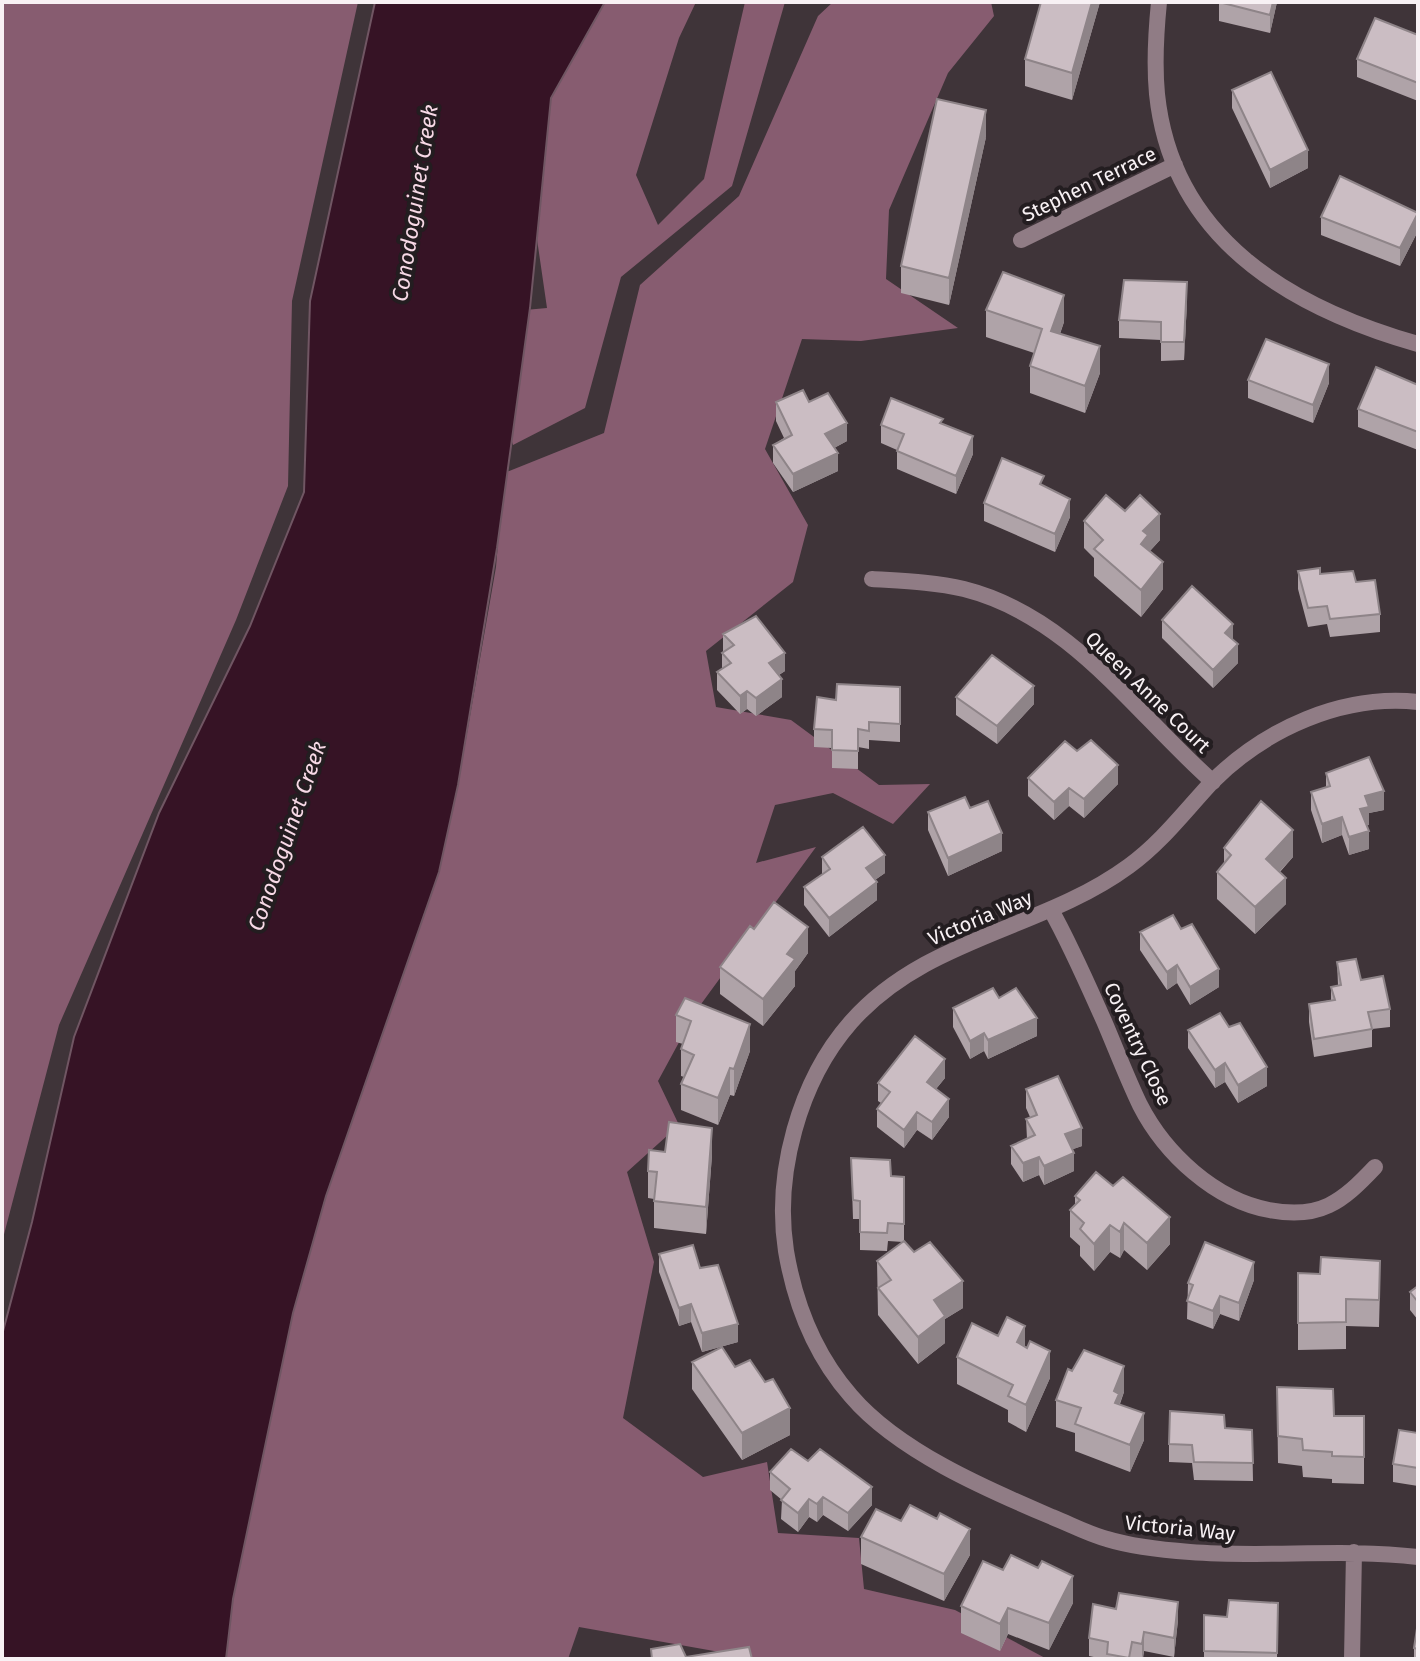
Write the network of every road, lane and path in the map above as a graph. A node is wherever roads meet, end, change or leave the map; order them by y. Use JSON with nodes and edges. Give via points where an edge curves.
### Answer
{"nodes":[{"id":1,"x":1159,"y":2,"type":"edge"},
{"id":2,"x":1175,"y":165,"type":"junction"},
{"id":3,"x":1021,"y":240,"type":"dead end"},
{"id":4,"x":1418,"y":344,"type":"edge"},
{"id":5,"x":872,"y":579,"type":"dead end"},
{"id":6,"x":1418,"y":702,"type":"edge"},
{"id":7,"x":1213,"y":782,"type":"junction"},
{"id":8,"x":1051,"y":910,"type":"junction"},
{"id":9,"x":1375,"y":1167,"type":"dead end"},
{"id":10,"x":1354,"y":1552,"type":"junction"},
{"id":11,"x":1418,"y":1557,"type":"edge"},
{"id":12,"x":1352,"y":1659,"type":"edge"}],
"edges":[{"from":1,"to":2,"type":"street","via":[[1157,94]]},
{"from":2,"to":3,"type":"street","name":"Stephen Terrace"},
{"from":2,"to":4,"type":"street","via":[[1211,228],[1280,287],[1318,309]]},
{"from":5,"to":7,"type":"street","name":"Queen Anne Court","via":[[964,589],[1039,620],[1079,650]]},
{"from":6,"to":7,"type":"street","name":"Victoria Way","via":[[1360,703],[1303,721],[1257,745]]},
{"from":7,"to":8,"type":"street","name":"Victoria Way","via":[[1130,866]]},
{"from":8,"to":9,"type":"street","name":"Coventry Close","via":[[1141,1107],[1192,1171],[1254,1207],[1308,1214],[1348,1196]]},
{"from":8,"to":10,"type":"street","name":"Victoria Way","via":[[968,941],[904,977],[859,1014],[829,1051],[792,1138],[786,1167],[785,1245],[805,1323],[828,1365],[868,1414],[925,1455],[1104,1539],[1219,1554]]},
{"from":10,"to":11,"type":"street","name":"Victoria Way"},
{"from":10,"to":12,"type":"street"}]}
